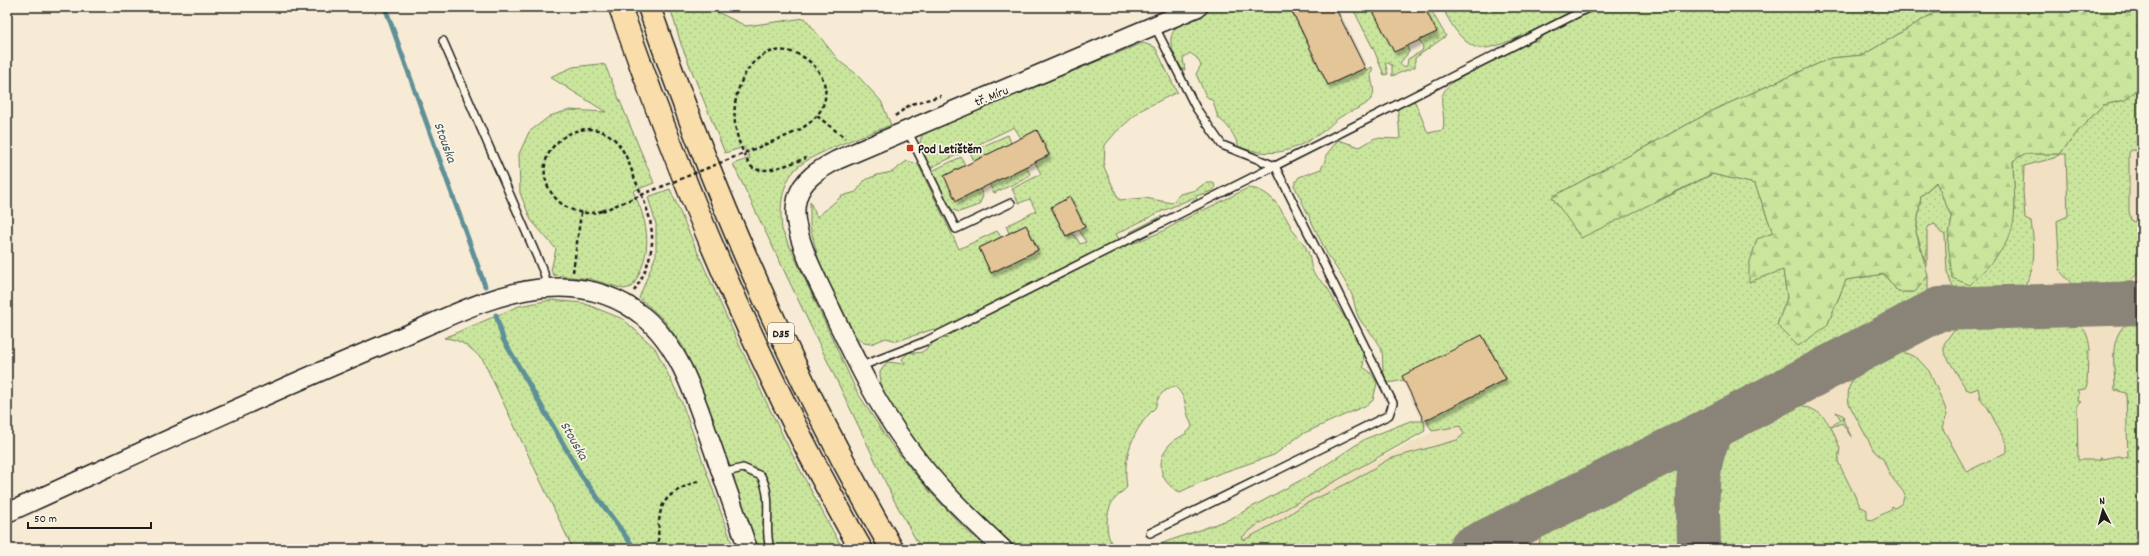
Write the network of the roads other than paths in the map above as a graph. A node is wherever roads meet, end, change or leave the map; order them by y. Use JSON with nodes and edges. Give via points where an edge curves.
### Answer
{"nodes":[{"id":1,"x":620,"y":7,"type":"edge"},
{"id":2,"x":649,"y":7,"type":"edge"},
{"id":3,"x":1198,"y":7,"type":"edge"},
{"id":4,"x":1590,"y":7,"type":"edge"},
{"id":5,"x":1155,"y":27,"type":"junction"},
{"id":6,"x":443,"y":41,"type":"dead end"},
{"id":7,"x":907,"y":130,"type":"junction"},
{"id":8,"x":1275,"y":166,"type":"junction"},
{"id":9,"x":1011,"y":202,"type":"dead end"},
{"id":10,"x":547,"y":288,"type":"junction"},
{"id":11,"x":859,"y":367,"type":"junction"},
{"id":12,"x":722,"y":473,"type":"junction"},
{"id":13,"x":7,"y":512,"type":"edge"},
{"id":14,"x":1150,"y":533,"type":"dead end"},
{"id":15,"x":748,"y":549,"type":"edge"},
{"id":16,"x":770,"y":549,"type":"edge"},
{"id":17,"x":861,"y":549,"type":"edge"},
{"id":18,"x":892,"y":549,"type":"edge"},
{"id":19,"x":1003,"y":549,"type":"edge"}],
"edges":[{"from":1,"to":17,"type":"highway","number":"D35","via":[[659,117],[750,332],[811,456]]},
{"from":2,"to":18,"type":"highway","number":"D35","via":[[686,110],[775,320],[827,427]]},
{"from":3,"to":5,"type":"main road","name":"tř. Míru"},
{"from":4,"to":8,"type":"lane"},
{"from":5,"to":7,"type":"main road","name":"tř. Míru"},
{"from":5,"to":8,"type":"lane","via":[[1196,108],[1222,146]]},
{"from":6,"to":10,"type":"lane","via":[[544,272]]},
{"from":7,"to":9,"type":"lane","via":[[956,229]]},
{"from":7,"to":11,"type":"main road","name":"tř. Míru","via":[[827,165],[805,182],[797,199],[796,224],[803,246]]},
{"from":8,"to":11,"type":"lane","via":[[926,341]]},
{"from":8,"to":14,"type":"lane","via":[[1393,403],[1390,415]]},
{"from":10,"to":12,"type":"main road","via":[[571,287],[602,293],[626,303],[654,326],[677,359],[695,398]]},
{"from":10,"to":13,"type":"main road","via":[[506,296],[294,382]]},
{"from":11,"to":19,"type":"main road","via":[[908,448],[943,489]]},
{"from":12,"to":15,"type":"main road"},
{"from":12,"to":16,"type":"lane","via":[[743,468],[761,476],[767,489],[767,533]]}]}
